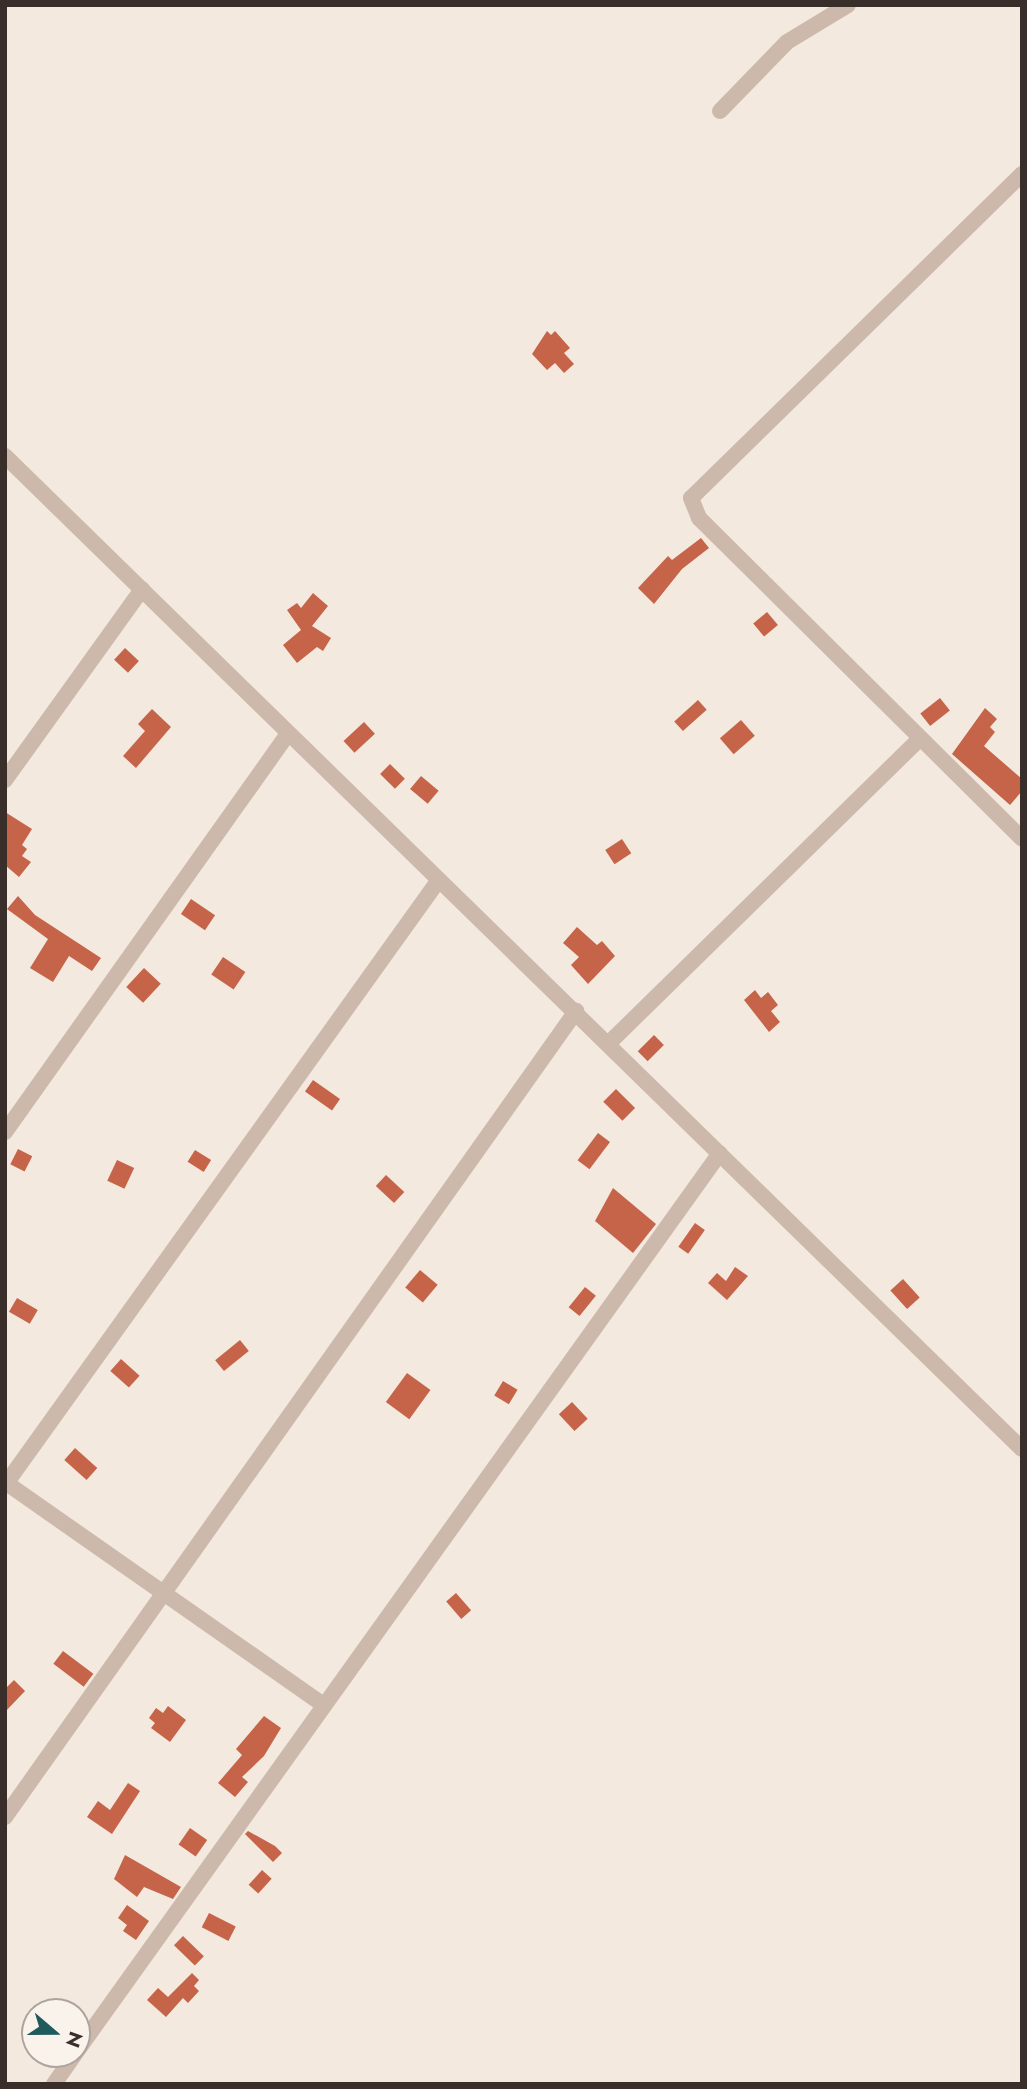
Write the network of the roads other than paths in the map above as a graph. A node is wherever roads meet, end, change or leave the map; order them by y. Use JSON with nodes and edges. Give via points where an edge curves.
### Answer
{"nodes":[{"id":1,"x":848,"y":5,"type":"edge"},
{"id":2,"x":720,"y":111,"type":"dead end"},
{"id":3,"x":1022,"y":174,"type":"edge"},
{"id":4,"x":5,"y":456,"type":"edge"},
{"id":5,"x":142,"y":589,"type":"junction"},
{"id":6,"x":288,"y":734,"type":"junction"},
{"id":7,"x":919,"y":740,"type":"junction"},
{"id":8,"x":5,"y":780,"type":"edge"},
{"id":9,"x":1022,"y":839,"type":"edge"},
{"id":10,"x":438,"y":881,"type":"junction"},
{"id":11,"x":576,"y":1011,"type":"junction"},
{"id":12,"x":608,"y":1044,"type":"junction"},
{"id":13,"x":5,"y":1132,"type":"edge"},
{"id":14,"x":720,"y":1153,"type":"junction"},
{"id":15,"x":1022,"y":1449,"type":"edge"},
{"id":16,"x":6,"y":1483,"type":"edge"},
{"id":17,"x":162,"y":1596,"type":"junction"},
{"id":18,"x":323,"y":1705,"type":"junction"},
{"id":19,"x":5,"y":1817,"type":"edge"},
{"id":20,"x":91,"y":2031,"type":"edge"},
{"id":21,"x":65,"y":2068,"type":"edge"},
{"id":22,"x":54,"y":2084,"type":"edge"}],
"edges":[{"from":1,"to":2,"type":"street","via":[[787,42]]},
{"from":3,"to":7,"type":"street","via":[[691,498],[699,518]]},
{"from":4,"to":5,"type":"street"},
{"from":5,"to":6,"type":"street"},
{"from":5,"to":8,"type":"street"},
{"from":6,"to":10,"type":"street"},
{"from":6,"to":13,"type":"street"},
{"from":7,"to":9,"type":"street"},
{"from":7,"to":12,"type":"street"},
{"from":10,"to":11,"type":"street"},
{"from":10,"to":16,"type":"street"},
{"from":11,"to":12,"type":"street"},
{"from":11,"to":17,"type":"street"},
{"from":12,"to":14,"type":"street"},
{"from":14,"to":15,"type":"street"},
{"from":14,"to":18,"type":"street"},
{"from":16,"to":17,"type":"street"},
{"from":17,"to":18,"type":"street"},
{"from":17,"to":19,"type":"street"},
{"from":18,"to":20,"type":"street"},
{"from":21,"to":22,"type":"street"}]}
